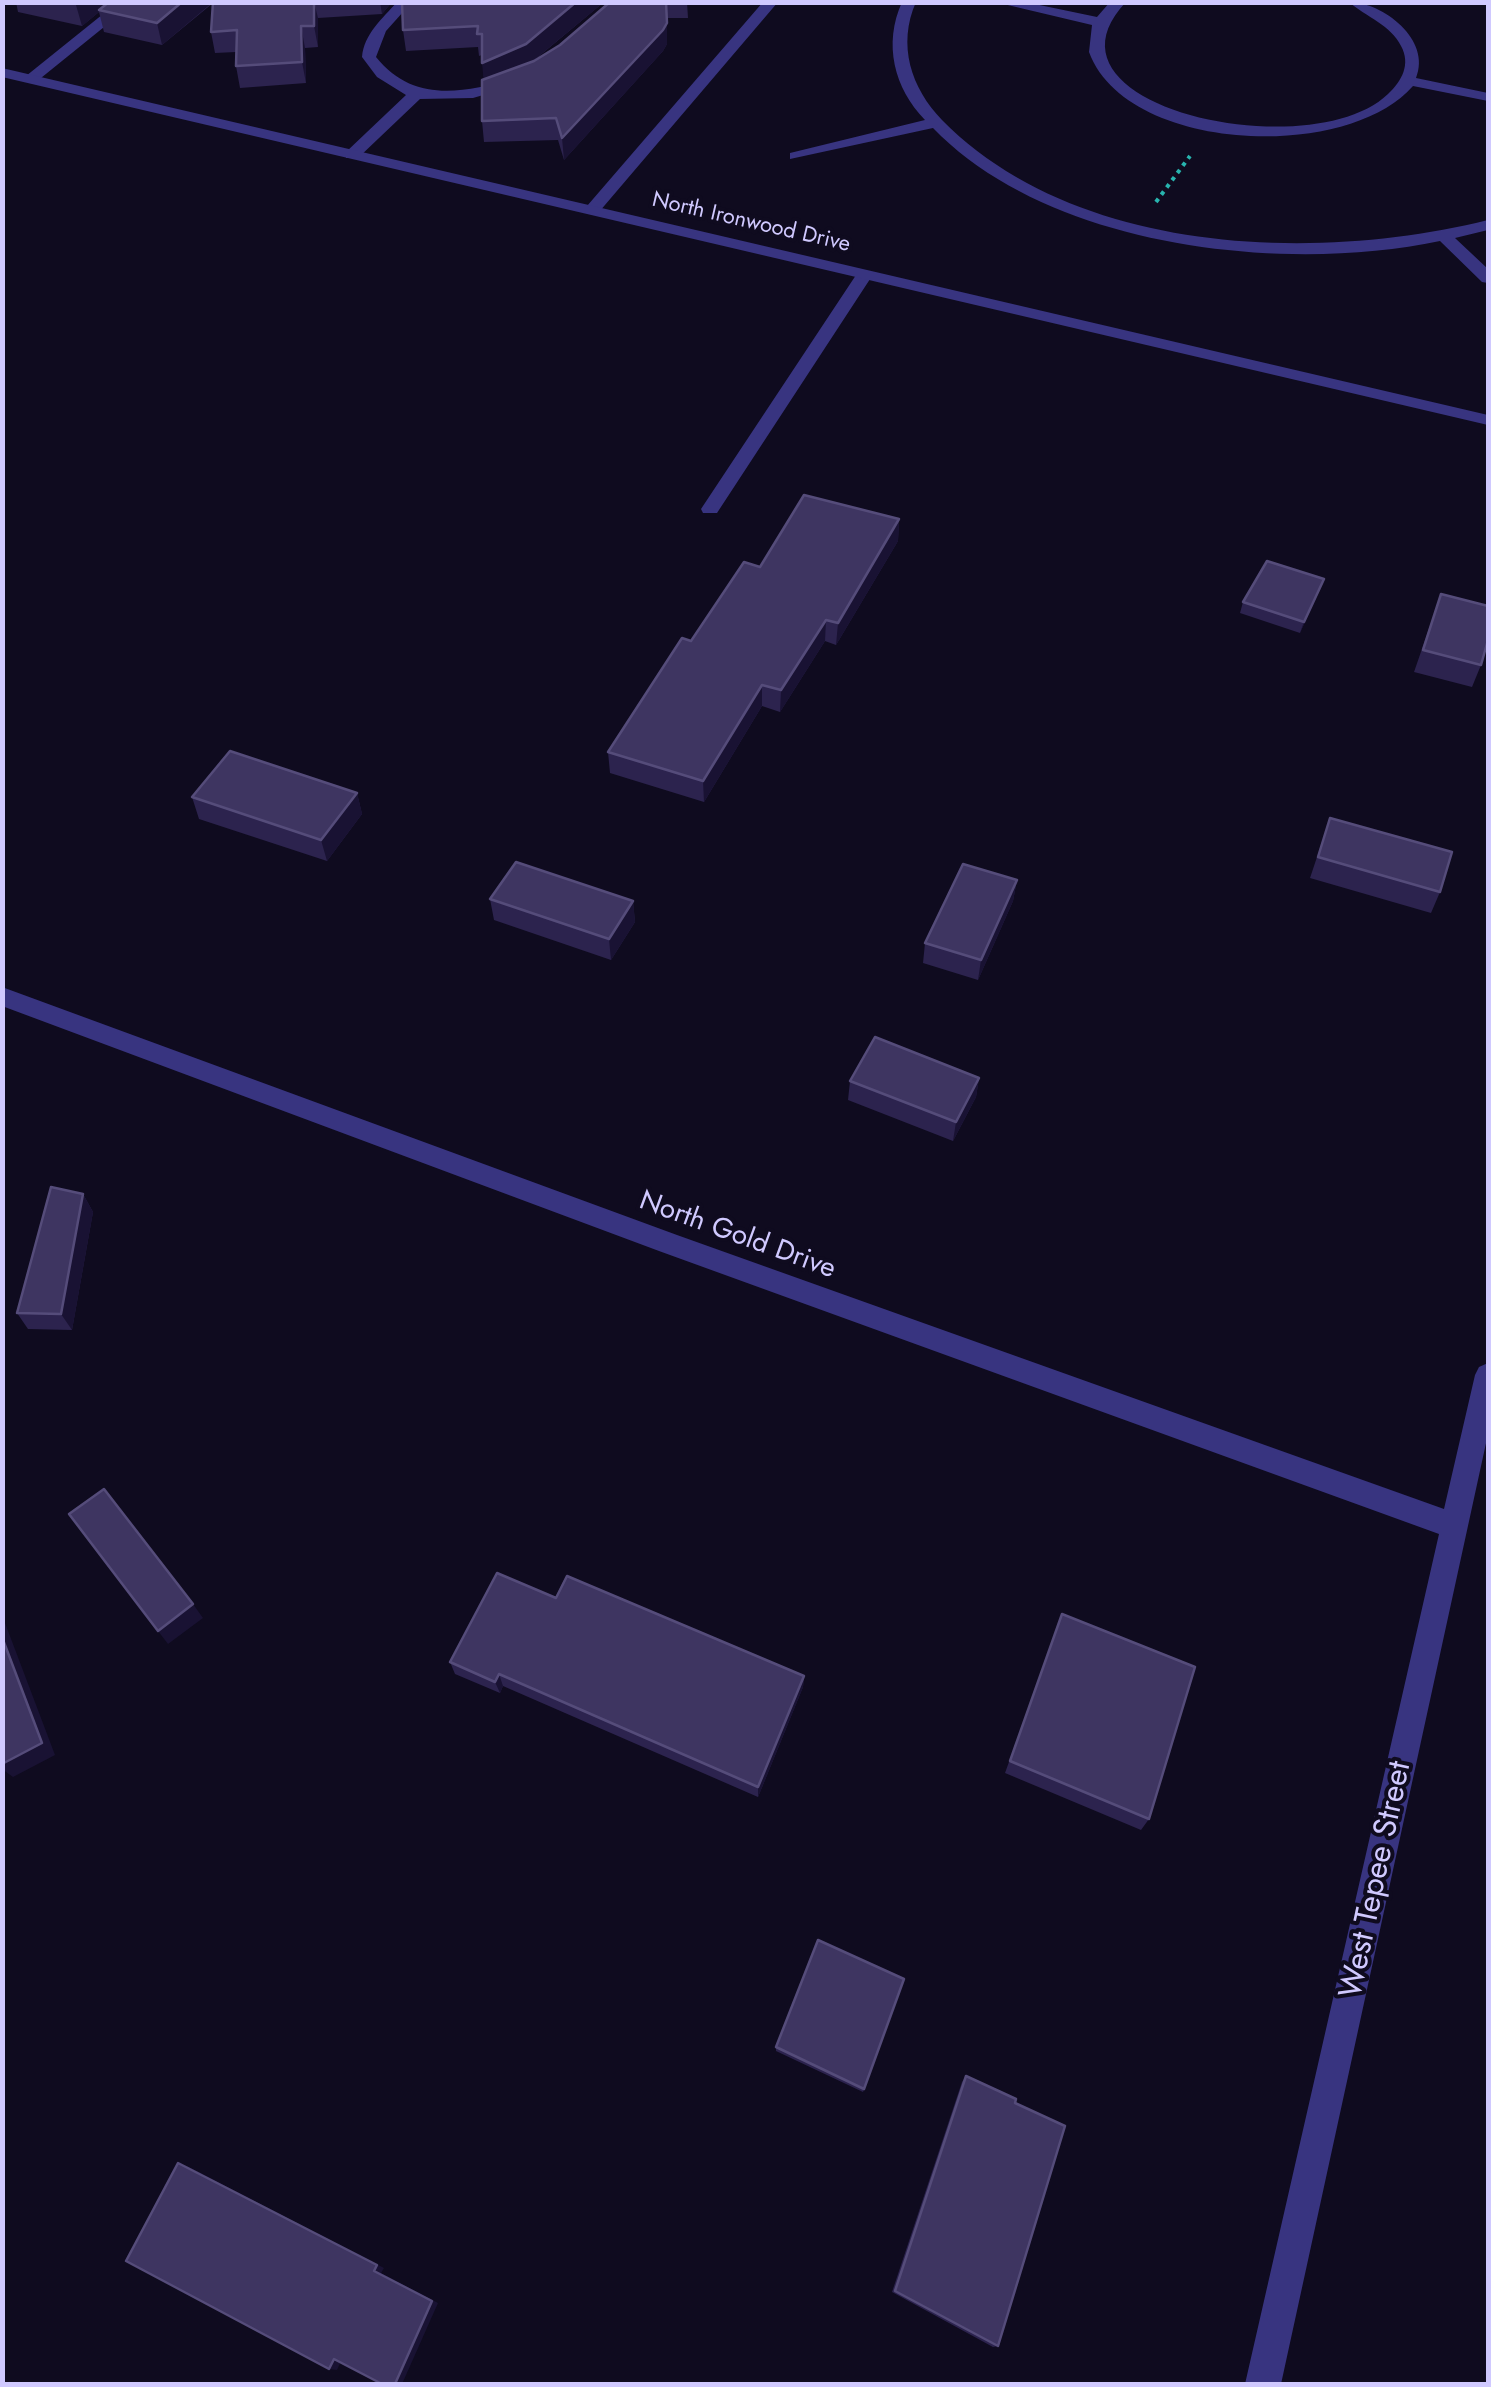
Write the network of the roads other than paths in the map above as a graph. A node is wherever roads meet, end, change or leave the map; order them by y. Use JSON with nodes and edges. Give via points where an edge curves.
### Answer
{"nodes":[{"id":1,"x":128,"y":2,"type":"edge"},
{"id":2,"x":405,"y":2,"type":"edge"},
{"id":3,"x":771,"y":2,"type":"edge"},
{"id":4,"x":910,"y":2,"type":"edge"},
{"id":5,"x":1002,"y":2,"type":"edge"},
{"id":6,"x":1119,"y":2,"type":"edge"},
{"id":7,"x":1356,"y":2,"type":"edge"},
{"id":8,"x":1099,"y":22,"type":"junction"},
{"id":9,"x":2,"y":72,"type":"edge"},
{"id":10,"x":31,"y":78,"type":"junction"},
{"id":11,"x":525,"y":78,"type":"edge"},
{"id":12,"x":1410,"y":81,"type":"junction"},
{"id":13,"x":414,"y":96,"type":"junction"},
{"id":14,"x":1488,"y":97,"type":"edge"},
{"id":15,"x":934,"y":124,"type":"junction"},
{"id":16,"x":352,"y":155,"type":"junction"},
{"id":17,"x":796,"y":156,"type":"dead end"},
{"id":18,"x":593,"y":209,"type":"junction"},
{"id":19,"x":1488,"y":225,"type":"edge"},
{"id":20,"x":1445,"y":236,"type":"junction"},
{"id":21,"x":866,"y":273,"type":"junction"},
{"id":22,"x":1488,"y":278,"type":"edge"},
{"id":23,"x":1488,"y":420,"type":"edge"},
{"id":24,"x":710,"y":510,"type":"dead end"},
{"id":25,"x":2,"y":996,"type":"edge"},
{"id":26,"x":1488,"y":1375,"type":"edge"},
{"id":27,"x":1454,"y":1526,"type":"junction"},
{"id":28,"x":1263,"y":2384,"type":"edge"}],
"edges":[{"from":1,"to":10,"type":"street"},
{"from":2,"to":13,"type":"street","via":[[380,29],[369,57],[391,83]]},
{"from":3,"to":18,"type":"street"},
{"from":4,"to":15,"type":"street","via":[[898,38],[901,66]]},
{"from":5,"to":8,"type":"street"},
{"from":6,"to":8,"type":"street"},
{"from":7,"to":12,"type":"street","via":[[1401,34],[1413,58]]},
{"from":8,"to":12,"type":"street","via":[[1094,48],[1107,75],[1139,100],[1210,126],[1299,132],[1350,123],[1389,105]]},
{"from":9,"to":10,"type":"street","name":"North Ironwood Drive"},
{"from":10,"to":16,"type":"street","name":"North Ironwood Drive"},
{"from":11,"to":13,"type":"street","via":[[450,98]]},
{"from":12,"to":14,"type":"street"},
{"from":13,"to":16,"type":"street"},
{"from":15,"to":17,"type":"street"},
{"from":15,"to":20,"type":"street","via":[[1000,174],[1044,197],[1132,226],[1271,248],[1390,246]]},
{"from":16,"to":18,"type":"street","name":"North Ironwood Drive"},
{"from":18,"to":21,"type":"street","name":"North Ironwood Drive"},
{"from":19,"to":20,"type":"street"},
{"from":20,"to":22,"type":"street"},
{"from":21,"to":23,"type":"street","name":"North Ironwood Drive"},
{"from":21,"to":24,"type":"street"},
{"from":25,"to":27,"type":"street","name":"North Gold Drive"},
{"from":26,"to":27,"type":"street","name":"West Tepee Street"},
{"from":27,"to":28,"type":"street","name":"West Tepee Street"}]}
